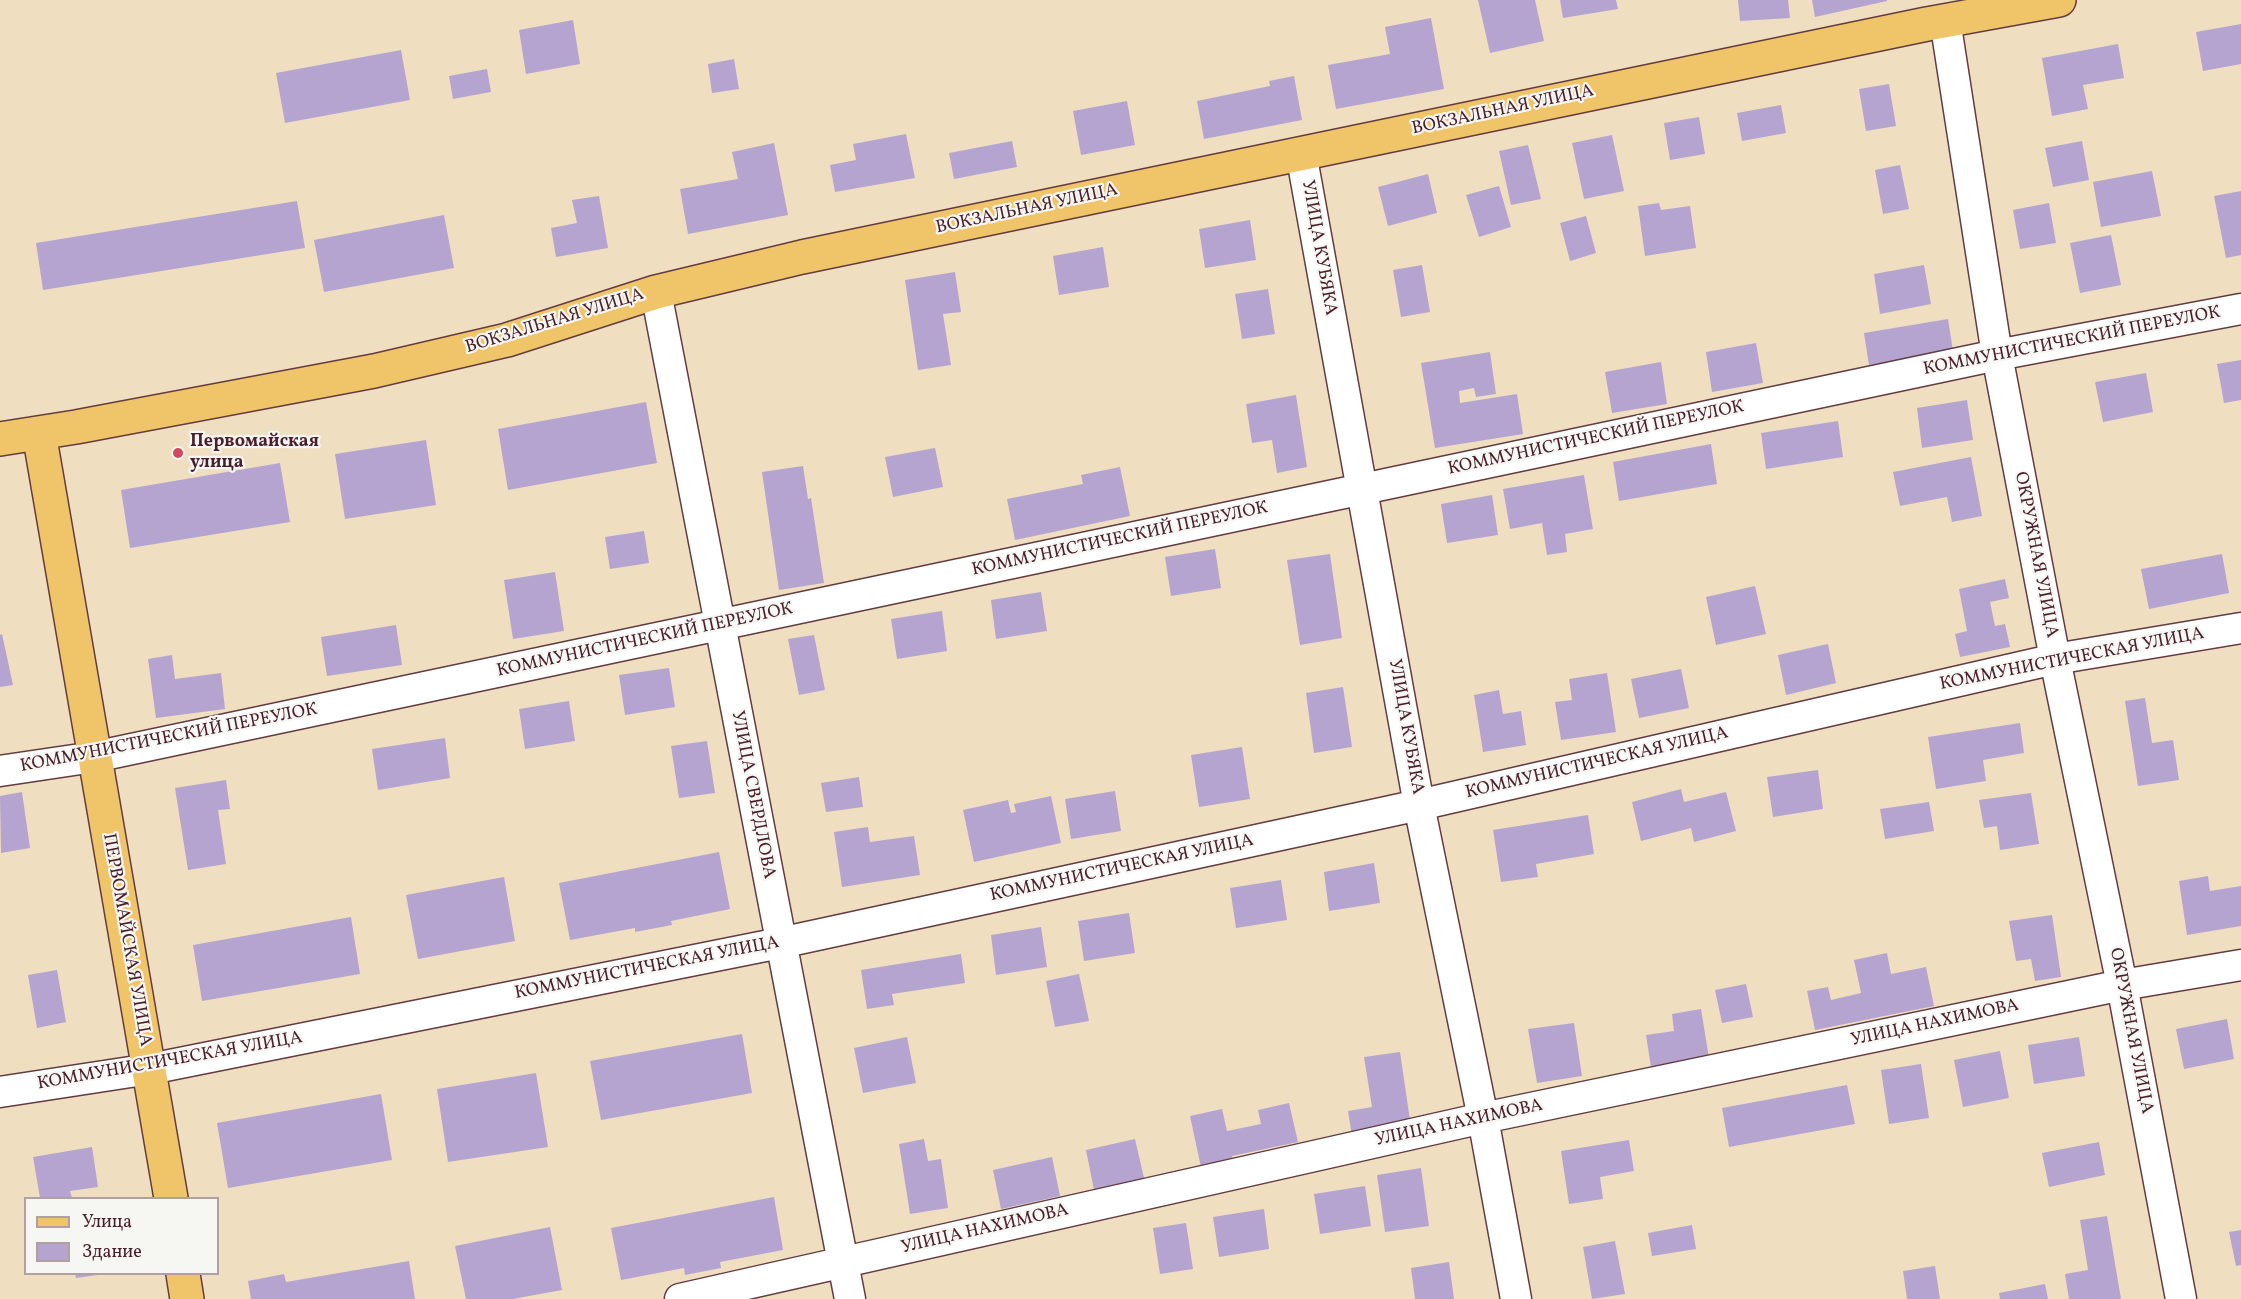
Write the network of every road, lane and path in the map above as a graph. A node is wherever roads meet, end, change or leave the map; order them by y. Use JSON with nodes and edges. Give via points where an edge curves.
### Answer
{"nodes":[{"id":1,"x":2060,"y":0,"type":"edge"},
{"id":2,"x":1945,"y":20,"type":"junction"},
{"id":3,"x":1301,"y":153,"type":"junction"},
{"id":4,"x":656,"y":291,"type":"junction"},
{"id":5,"x":2241,"y":309,"type":"edge"},
{"id":6,"x":1997,"y":355,"type":"junction"},
{"id":7,"x":39,"y":433,"type":"junction"},
{"id":8,"x":0,"y":439,"type":"edge"},
{"id":9,"x":1361,"y":488,"type":"junction"},
{"id":10,"x":720,"y":626,"type":"junction"},
{"id":11,"x":2241,"y":628,"type":"edge"},
{"id":12,"x":2055,"y":659,"type":"junction"},
{"id":13,"x":94,"y":757,"type":"junction"},
{"id":14,"x":0,"y":771,"type":"edge"},
{"id":15,"x":1419,"y":805,"type":"junction"},
{"id":16,"x":780,"y":943,"type":"junction"},
{"id":17,"x":2241,"y":965,"type":"edge"},
{"id":18,"x":2122,"y":985,"type":"junction"},
{"id":19,"x":150,"y":1069,"type":"junction"},
{"id":20,"x":0,"y":1092,"type":"edge"},
{"id":21,"x":1483,"y":1118,"type":"junction"},
{"id":22,"x":171,"y":1197,"type":"edge"},
{"id":23,"x":844,"y":1262,"type":"junction"},
{"id":24,"x":183,"y":1275,"type":"edge"},
{"id":25,"x":186,"y":1299,"type":"edge"},
{"id":26,"x":680,"y":1299,"type":"edge"},
{"id":27,"x":850,"y":1299,"type":"edge"},
{"id":28,"x":1516,"y":1299,"type":"edge"},
{"id":29,"x":2181,"y":1299,"type":"edge"}],
"edges":[{"from":1,"to":2,"type":"main road","name":"ВОКЗАЛЬНАЯ УЛИЦА"},
{"from":2,"to":3,"type":"main road","name":"ВОКЗАЛЬНАЯ УЛИЦА"},
{"from":2,"to":6,"type":"street","name":"ОКРУЖНАЯ УЛИЦА"},
{"from":3,"to":4,"type":"main road","name":"ВОКЗАЛЬНАЯ УЛИЦА","via":[[802,256]]},
{"from":3,"to":9,"type":"street","name":"УЛИЦА КУБЯКА"},
{"from":4,"to":7,"type":"main road","name":"ВОКЗАЛЬНАЯ УЛИЦА","via":[[463,351]]},
{"from":4,"to":10,"type":"street","name":"УЛИЦА СВЕРДЛОВА"},
{"from":5,"to":6,"type":"street","name":"КОММУНИСТИЧЕСКИЙ ПЕРЕУЛОК"},
{"from":6,"to":9,"type":"street","name":"КОММУНИСТИЧЕСКИЙ ПЕРЕУЛОК"},
{"from":6,"to":12,"type":"street","name":"ОКРУЖНАЯ УЛИЦА"},
{"from":7,"to":8,"type":"main road","name":"ВОКЗАЛЬНАЯ УЛИЦА"},
{"from":7,"to":13,"type":"main road","name":"ПЕРВОМАЙСКАЯ УЛИЦА"},
{"from":9,"to":10,"type":"street","name":"КОММУНИСТИЧЕСКИЙ ПЕРЕУЛОК"},
{"from":9,"to":15,"type":"street","name":"УЛИЦА КУБЯКА"},
{"from":10,"to":13,"type":"street","name":"КОММУНИСТИЧЕСКИЙ ПЕРЕУЛОК"},
{"from":10,"to":16,"type":"street","name":"УЛИЦА СВЕРДЛОВА"},
{"from":11,"to":12,"type":"street","name":"КОММУНИСТИЧЕСКАЯ УЛИЦА"},
{"from":12,"to":15,"type":"street","name":"КОММУНИСТИЧЕСКАЯ УЛИЦА"},
{"from":12,"to":18,"type":"street","name":"ОКРУЖНАЯ УЛИЦА"},
{"from":13,"to":14,"type":"street","name":"КОММУНИСТИЧЕСКИЙ ПЕРЕУЛОК"},
{"from":13,"to":19,"type":"main road","name":"ПЕРВОМАЙСКАЯ УЛИЦА"},
{"from":15,"to":16,"type":"street","name":"КОММУНИСТИЧЕСКАЯ УЛИЦА"},
{"from":15,"to":21,"type":"street","name":"УЛИЦА КУБЯКА"},
{"from":16,"to":19,"type":"street","name":"КОММУНИСТИЧЕСКАЯ УЛИЦА"},
{"from":16,"to":23,"type":"street","name":"УЛИЦА СВЕРДЛОВА"},
{"from":17,"to":18,"type":"street","name":"УЛИЦА НАХИМОВА"},
{"from":18,"to":21,"type":"street","name":"УЛИЦА НАХИМОВА"},
{"from":18,"to":29,"type":"street","name":"ОКРУЖНАЯ УЛИЦА"},
{"from":19,"to":20,"type":"street","name":"КОММУНИСТИЧЕСКАЯ УЛИЦА"},
{"from":19,"to":22,"type":"main road","name":"ПЕРВОМАЙСКАЯ УЛИЦА"},
{"from":21,"to":23,"type":"street","name":"УЛИЦА НАХИМОВА"},
{"from":21,"to":28,"type":"street","name":"УЛИЦА КУБЯКА"},
{"from":23,"to":26,"type":"street","name":"УЛИЦА НАХИМОВА"},
{"from":23,"to":27,"type":"street","name":"УЛИЦА СВЕРДЛОВА"},
{"from":24,"to":25,"type":"main road"}]}
